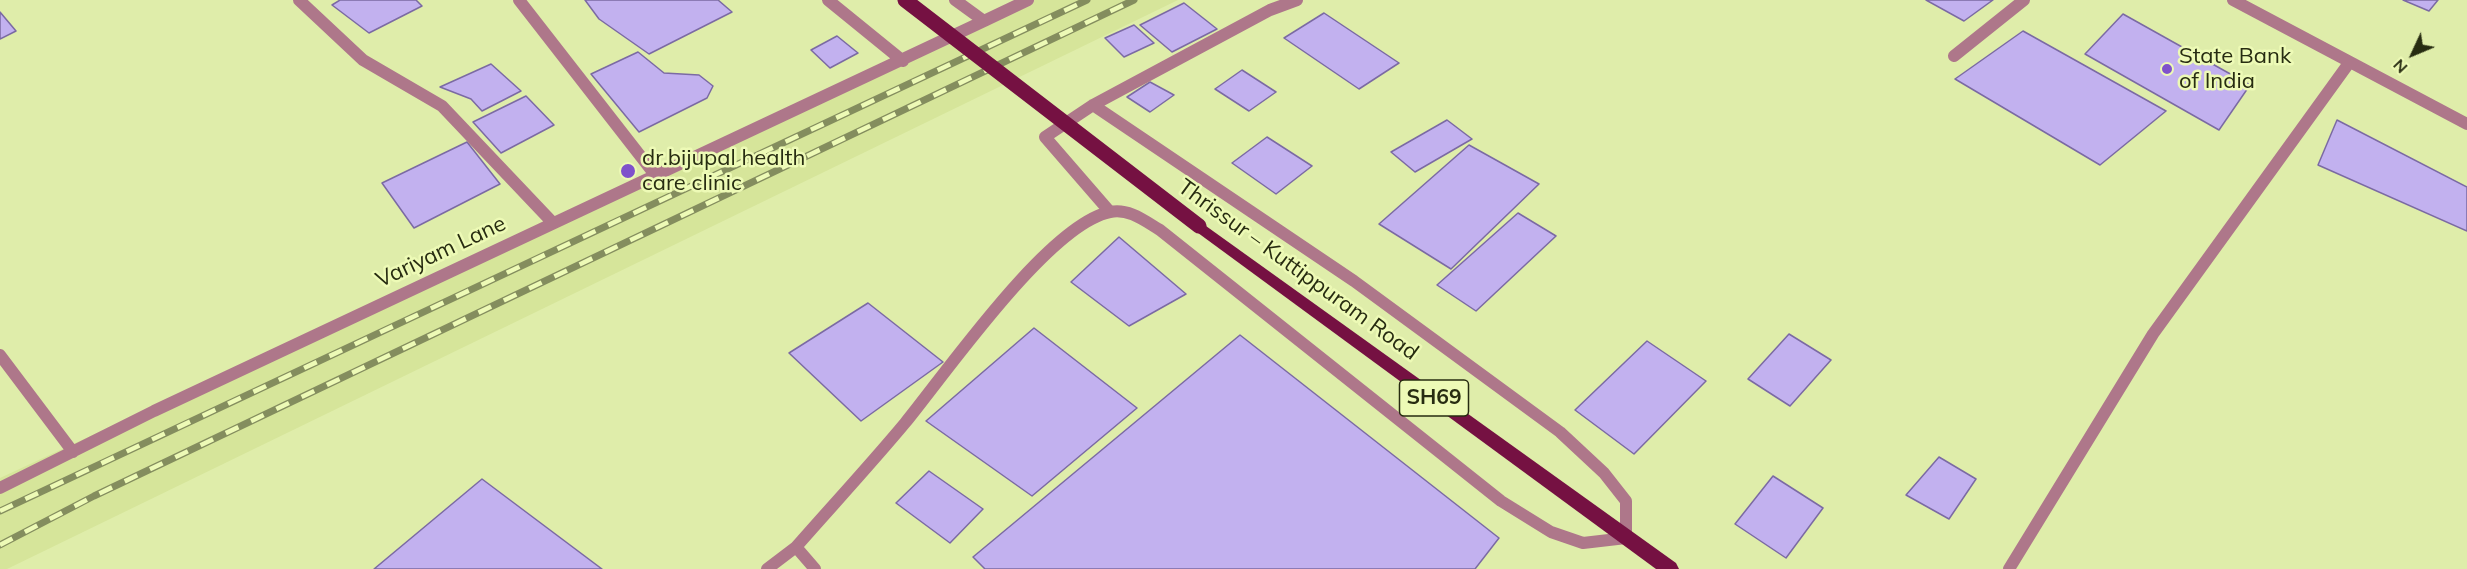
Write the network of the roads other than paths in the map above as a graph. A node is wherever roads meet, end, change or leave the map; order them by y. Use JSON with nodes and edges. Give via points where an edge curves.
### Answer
{"nodes":[{"id":1,"x":299,"y":0,"type":"edge"},
{"id":2,"x":519,"y":0,"type":"edge"},
{"id":3,"x":828,"y":0,"type":"edge"},
{"id":4,"x":906,"y":0,"type":"edge"},
{"id":5,"x":955,"y":0,"type":"edge"},
{"id":6,"x":1028,"y":0,"type":"edge"},
{"id":7,"x":1298,"y":0,"type":"edge"},
{"id":8,"x":2024,"y":0,"type":"edge"},
{"id":9,"x":2233,"y":0,"type":"edge"},
{"id":10,"x":984,"y":21,"type":"junction"},
{"id":11,"x":1954,"y":56,"type":"dead end"},
{"id":12,"x":903,"y":61,"type":"junction"},
{"id":13,"x":2349,"y":63,"type":"junction"},
{"id":14,"x":1093,"y":105,"type":"junction"},
{"id":15,"x":2467,"y":124,"type":"edge"},
{"id":16,"x":656,"y":176,"type":"junction"},
{"id":17,"x":1110,"y":212,"type":"junction"},
{"id":18,"x":553,"y":223,"type":"junction"},
{"id":19,"x":0,"y":355,"type":"edge"},
{"id":20,"x":73,"y":452,"type":"junction"},
{"id":21,"x":0,"y":488,"type":"edge"},
{"id":22,"x":1626,"y":538,"type":"junction"},
{"id":23,"x":796,"y":546,"type":"junction"},
{"id":24,"x":767,"y":569,"type":"edge"},
{"id":25,"x":815,"y":569,"type":"edge"},
{"id":26,"x":1670,"y":569,"type":"edge"},
{"id":27,"x":2009,"y":569,"type":"edge"}],
"edges":[{"from":1,"to":18,"type":"street","via":[[363,60],[442,106]]},
{"from":2,"to":16,"type":"street"},
{"from":3,"to":12,"type":"street"},
{"from":4,"to":22,"type":"main road","name":"Thrissur – Kuttippuram Road","number":"SH69","bridge":true,"via":[[1199,226]]},
{"from":5,"to":10,"type":"street"},
{"from":6,"to":10,"type":"street","name":"Variyam Lane"},
{"from":7,"to":14,"type":"street","via":[[1270,10]]},
{"from":8,"to":11,"type":"street"},
{"from":9,"to":13,"type":"street"},
{"from":10,"to":12,"type":"street","name":"Variyam Lane"},
{"from":12,"to":16,"type":"street","name":"Variyam Lane"},
{"from":13,"to":15,"type":"street"},
{"from":13,"to":27,"type":"street","via":[[2153,334]]},
{"from":14,"to":17,"type":"street","via":[[1045,137]]},
{"from":14,"to":22,"type":"street","via":[[1354,281],[1560,432],[1604,473],[1626,501]]},
{"from":16,"to":18,"type":"street","name":"Variyam Lane"},
{"from":17,"to":22,"type":"street","via":[[1134,214],[1160,230],[1511,507],[1551,532],[1583,543]]},
{"from":17,"to":23,"type":"street","via":[[1080,226],[1017,283],[904,424]]},
{"from":18,"to":20,"type":"street","name":"Variyam Lane"},
{"from":19,"to":20,"type":"street"},
{"from":20,"to":21,"type":"street","name":"Variyam Lane"},
{"from":22,"to":26,"type":"main road","name":"Thrissur – Kuttippuram Road","number":"SH69"},
{"from":23,"to":24,"type":"street"},
{"from":23,"to":25,"type":"street"}]}
